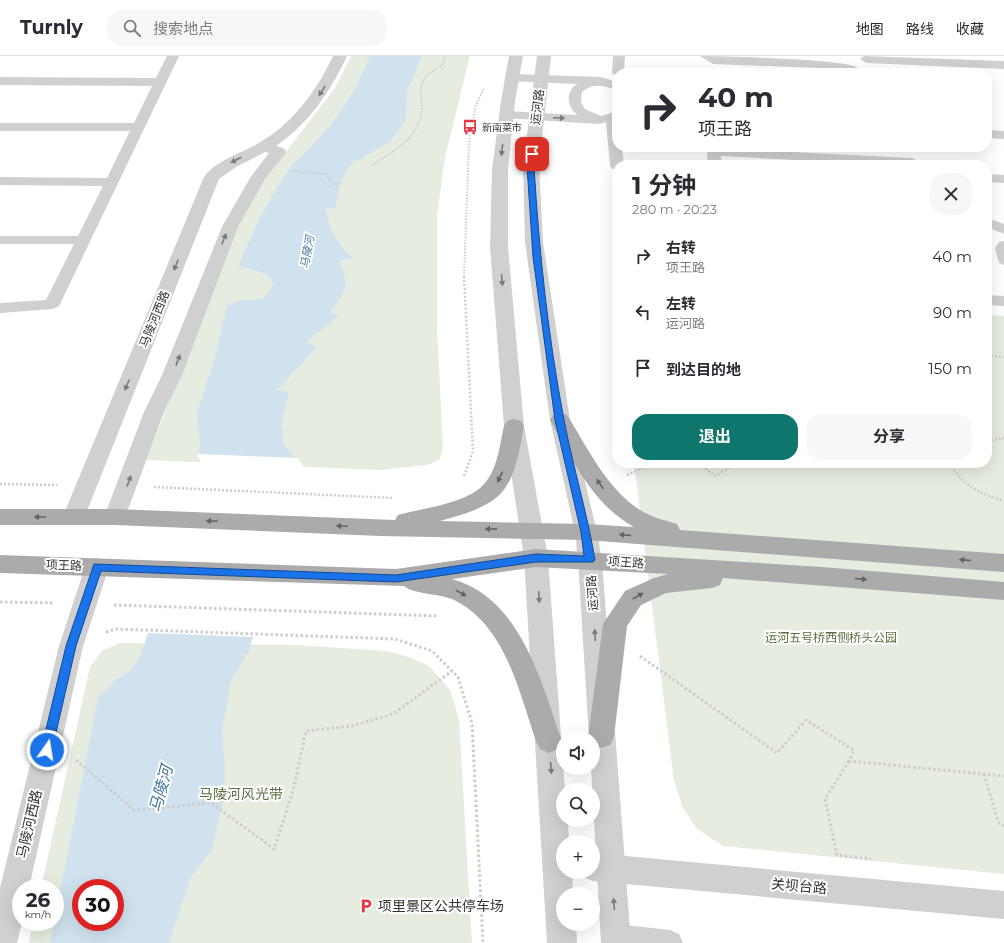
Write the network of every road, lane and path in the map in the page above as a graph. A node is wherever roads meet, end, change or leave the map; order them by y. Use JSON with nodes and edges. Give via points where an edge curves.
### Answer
{"nodes":[{"id":1,"x":173,"y":56,"type":"edge"},
{"id":2,"x":340,"y":56,"type":"edge"},
{"id":3,"x":445,"y":56,"type":"edge"},
{"id":4,"x":516,"y":56,"type":"edge"},
{"id":5,"x":544,"y":56,"type":"edge"},
{"id":6,"x":619,"y":56,"type":"edge"},
{"id":7,"x":706,"y":56,"type":"edge"},
{"id":8,"x":880,"y":56,"type":"edge"},
{"id":9,"x":866,"y":59,"type":"junction"},
{"id":10,"x":1004,"y":65,"type":"edge"},
{"id":11,"x":618,"y":68,"type":"edge"},
{"id":12,"x":838,"y":68,"type":"edge"},
{"id":13,"x":852,"y":68,"type":"edge"},
{"id":14,"x":876,"y":68,"type":"edge"},
{"id":15,"x":512,"y":78,"type":"junction"},
{"id":16,"x":541,"y":79,"type":"junction"},
{"id":17,"x":0,"y":81,"type":"edge"},
{"id":18,"x":601,"y":81,"type":"junction"},
{"id":19,"x":160,"y":82,"type":"junction"},
{"id":20,"x":612,"y":84,"type":"edge"},
{"id":21,"x":485,"y":86,"type":"dead end"},
{"id":22,"x":506,"y":115,"type":"junction"},
{"id":23,"x":536,"y":117,"type":"junction"},
{"id":24,"x":612,"y":117,"type":"edge"},
{"id":25,"x":599,"y":120,"type":"junction"},
{"id":26,"x":0,"y":127,"type":"edge"},
{"id":27,"x":138,"y":127,"type":"junction"},
{"id":28,"x":992,"y":134,"type":"edge"},
{"id":29,"x":1004,"y":135,"type":"edge"},
{"id":30,"x":263,"y":147,"type":"junction"},
{"id":31,"x":714,"y":152,"type":"edge"},
{"id":32,"x":845,"y":160,"type":"edge"},
{"id":33,"x":372,"y":165,"type":"dead end"},
{"id":34,"x":289,"y":170,"type":"dead end"},
{"id":35,"x":992,"y":178,"type":"edge"},
{"id":36,"x":1004,"y":179,"type":"edge"},
{"id":37,"x":0,"y":181,"type":"edge"},
{"id":38,"x":112,"y":182,"type":"junction"},
{"id":39,"x":340,"y":184,"type":"dead end"},
{"id":40,"x":992,"y":224,"type":"edge"},
{"id":41,"x":1004,"y":230,"type":"edge"},
{"id":42,"x":0,"y":240,"type":"edge"},
{"id":43,"x":83,"y":240,"type":"junction"},
{"id":44,"x":992,"y":252,"type":"edge"},
{"id":45,"x":1004,"y":253,"type":"edge"},
{"id":46,"x":992,"y":300,"type":"edge"},
{"id":47,"x":1004,"y":301,"type":"edge"},
{"id":48,"x":0,"y":308,"type":"edge"},
{"id":49,"x":992,"y":356,"type":"edge"},
{"id":50,"x":1004,"y":357,"type":"edge"},
{"id":51,"x":560,"y":420,"type":"junction"},
{"id":52,"x":514,"y":426,"type":"junction"},
{"id":53,"x":1004,"y":438,"type":"edge"},
{"id":54,"x":992,"y":440,"type":"edge"},
{"id":55,"x":705,"y":468,"type":"edge"},
{"id":56,"x":729,"y":468,"type":"edge"},
{"id":57,"x":952,"y":468,"type":"edge"},
{"id":58,"x":463,"y":477,"type":"dead end"},
{"id":59,"x":0,"y":484,"type":"edge"},
{"id":60,"x":87,"y":485,"type":"junction"},
{"id":61,"x":127,"y":486,"type":"junction"},
{"id":62,"x":395,"y":498,"type":"dead end"},
{"id":63,"x":1004,"y":501,"type":"edge"},
{"id":64,"x":74,"y":516,"type":"junction"},
{"id":65,"x":0,"y":517,"type":"edge"},
{"id":66,"x":115,"y":517,"type":"junction"},
{"id":67,"x":381,"y":528,"type":"junction"},
{"id":68,"x":530,"y":530,"type":"junction"},
{"id":69,"x":586,"y":532,"type":"junction"},
{"id":70,"x":789,"y":546,"type":"junction"},
{"id":71,"x":536,"y":558,"type":"junction"},
{"id":72,"x":590,"y":560,"type":"junction"},
{"id":73,"x":1004,"y":563,"type":"edge"},
{"id":74,"x":0,"y":564,"type":"edge"},
{"id":75,"x":97,"y":567,"type":"junction"},
{"id":76,"x":797,"y":574,"type":"junction"},
{"id":77,"x":396,"y":578,"type":"junction"},
{"id":78,"x":1004,"y":591,"type":"edge"},
{"id":79,"x":0,"y":602,"type":"edge"},
{"id":80,"x":85,"y":604,"type":"junction"},
{"id":81,"x":446,"y":616,"type":"dead end"},
{"id":82,"x":100,"y":634,"type":"dead end"},
{"id":83,"x":614,"y":638,"type":"junction"},
{"id":84,"x":452,"y":671,"type":"junction"},
{"id":85,"x":601,"y":738,"type":"junction"},
{"id":86,"x":549,"y":741,"type":"junction"},
{"id":87,"x":73,"y":758,"type":"dead end"},
{"id":88,"x":849,"y":762,"type":"junction"},
{"id":89,"x":984,"y":774,"type":"junction"},
{"id":90,"x":1004,"y":776,"type":"edge"},
{"id":91,"x":1004,"y":826,"type":"edge"},
{"id":92,"x":557,"y":835,"type":"edge"},
{"id":93,"x":876,"y":860,"type":"dead end"},
{"id":94,"x":602,"y":868,"type":"edge"},
{"id":95,"x":560,"y":879,"type":"edge"},
{"id":96,"x":1004,"y":905,"type":"edge"},
{"id":97,"x":616,"y":940,"type":"edge"},
{"id":98,"x":2,"y":943,"type":"edge"},
{"id":99,"x":483,"y":943,"type":"edge"},
{"id":100,"x":562,"y":943,"type":"edge"},
{"id":101,"x":670,"y":943,"type":"edge"}],
"edges":[{"from":1,"to":19,"type":"lane"},
{"from":2,"to":30,"type":"street","name":"马陵河西路","one_way":true,"via":[[330,79],[314,103],[284,133]]},
{"from":3,"to":33,"type":"path","via":[[446,62],[427,76],[422,84],[422,117],[415,132],[406,142]]},
{"from":4,"to":15,"type":"street"},
{"from":5,"to":16,"type":"street","name":"运河路"},
{"from":6,"to":11,"type":"lane"},
{"from":7,"to":12,"type":"lane","via":[[713,60],[821,64]]},
{"from":8,"to":9,"type":"lane"},
{"from":9,"to":10,"type":"lane"},
{"from":9,"to":13,"type":"lane"},
{"from":9,"to":14,"type":"lane"},
{"from":15,"to":16,"type":"lane"},
{"from":15,"to":22,"type":"street"},
{"from":16,"to":18,"type":"lane"},
{"from":16,"to":23,"type":"street","name":"运河路"},
{"from":17,"to":19,"type":"lane"},
{"from":18,"to":20,"type":"lane"},
{"from":18,"to":25,"type":"lane","via":[[580,87],[574,95],[579,110]]},
{"from":19,"to":27,"type":"lane"},
{"from":21,"to":58,"type":"path","via":[[476,105],[469,152],[464,280],[473,451]]},
{"from":22,"to":23,"type":"lane"},
{"from":22,"to":52,"type":"street","one_way":true,"via":[[500,170],[499,247]]},
{"from":23,"to":25,"type":"lane","one_way":true},
{"from":23,"to":51,"type":"street","name":"运河路","via":[[531,166],[534,242]]},
{"from":24,"to":25,"type":"lane"},
{"from":26,"to":27,"type":"lane"},
{"from":27,"to":38,"type":"lane"},
{"from":28,"to":29,"type":"lane"},
{"from":30,"to":60,"type":"street","name":"马陵河西路","one_way":true,"via":[[224,167],[212,177]]},
{"from":61,"to":30,"type":"street","one_way":true,"via":[[154,412],[172,375],[230,227],[258,178],[277,154],[275,149]]},
{"from":31,"to":32,"type":"lane"},
{"from":34,"to":39,"type":"path","via":[[327,174],[332,184]]},
{"from":35,"to":36,"type":"lane"},
{"from":37,"to":38,"type":"lane"},
{"from":38,"to":43,"type":"lane"},
{"from":40,"to":41,"type":"lane"},
{"from":42,"to":43,"type":"lane"},
{"from":43,"to":48,"type":"lane","via":[[52,304]]},
{"from":44,"to":45,"type":"lane"},
{"from":46,"to":47,"type":"lane"},
{"from":49,"to":50,"type":"path"},
{"from":51,"to":69,"type":"street","name":"运河路"},
{"from":70,"to":51,"type":"main road","one_way":true,"via":[[655,528],[630,516],[610,498]]},
{"from":52,"to":67,"type":"main road","one_way":true,"via":[[505,463],[494,489],[472,503]]},
{"from":52,"to":68,"type":"street"},
{"from":53,"to":54,"type":"path"},
{"from":55,"to":56,"type":"path","via":[[715,476]]},
{"from":57,"to":63,"type":"path","via":[[965,484],[982,495]]},
{"from":59,"to":60,"type":"path"},
{"from":60,"to":64,"type":"street","name":"马陵河西路"},
{"from":61,"to":62,"type":"path"},
{"from":61,"to":66,"type":"street"},
{"from":64,"to":65,"type":"main road","one_way":true},
{"from":64,"to":66,"type":"main road"},
{"from":67,"to":66,"type":"main road","one_way":true},
{"from":68,"to":67,"type":"main road","one_way":true},
{"from":68,"to":69,"type":"main road"},
{"from":68,"to":71,"type":"street"},
{"from":70,"to":69,"type":"main road","one_way":true},
{"from":69,"to":72,"type":"street","name":"运河路"},
{"from":73,"to":70,"type":"main road","one_way":true},
{"from":71,"to":72,"type":"main road","name":"项王路"},
{"from":71,"to":77,"type":"main road","name":"项王路"},
{"from":71,"to":86,"type":"street","one_way":true},
{"from":72,"to":76,"type":"main road","name":"项王路"},
{"from":85,"to":72,"type":"street","name":"运河路","one_way":true},
{"from":74,"to":75,"type":"main road","name":"项王路"},
{"from":75,"to":77,"type":"main road","name":"项王路"},
{"from":75,"to":80,"type":"street","name":"马陵河西路"},
{"from":76,"to":78,"type":"main road","name":"项王路","one_way":true},
{"from":83,"to":76,"type":"main road","one_way":true,"via":[[615,624],[633,598],[662,584]]},
{"from":77,"to":86,"type":"main road","one_way":true,"via":[[455,589],[476,601],[493,618],[511,642]]},
{"from":79,"to":80,"type":"path"},
{"from":80,"to":81,"type":"path"},
{"from":80,"to":98,"type":"street","name":"马陵河西路","via":[[71,646]]},
{"from":82,"to":84,"type":"path","via":[[116,629],[396,640],[432,651]]},
{"from":83,"to":85,"type":"main road"},
{"from":83,"to":88,"type":"path","via":[[777,753],[806,720],[854,750]]},
{"from":84,"to":87,"type":"path","via":[[393,714],[352,726],[306,731],[302,760],[292,798],[274,849],[211,803],[134,810]]},
{"from":84,"to":99,"type":"path","via":[[458,677],[472,723]]},
{"from":85,"to":94,"type":"street","name":"运河路"},
{"from":86,"to":92,"type":"street","one_way":true},
{"from":88,"to":89,"type":"path"},
{"from":88,"to":93,"type":"path","via":[[826,799],[837,855]]},
{"from":89,"to":90,"type":"path"},
{"from":89,"to":91,"type":"path","via":[[998,822]]},
{"from":94,"to":96,"type":"street","name":"关坝台路"},
{"from":97,"to":94,"type":"street","name":"运河路","one_way":true},
{"from":95,"to":100,"type":"street"},
{"from":97,"to":101,"type":"lane"}]}
